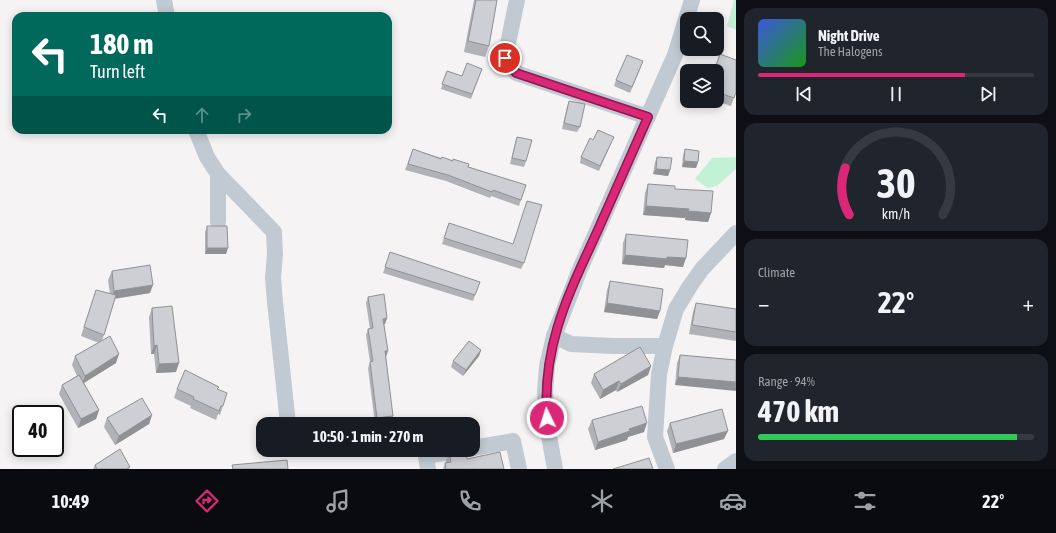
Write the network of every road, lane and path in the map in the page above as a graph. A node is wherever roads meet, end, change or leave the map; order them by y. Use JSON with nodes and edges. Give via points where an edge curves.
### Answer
{"nodes":[{"id":1,"x":517,"y":0,"type":"edge"},
{"id":2,"x":692,"y":0,"type":"edge"},
{"id":3,"x":648,"y":117,"type":"junction"},
{"id":4,"x":198,"y":134,"type":"edge"},
{"id":5,"x":218,"y":174,"type":"junction"},
{"id":6,"x":218,"y":222,"type":"dead end"},
{"id":7,"x":736,"y":233,"type":"edge"},
{"id":8,"x":554,"y":336,"type":"junction"},
{"id":9,"x":665,"y":346,"type":"junction"},
{"id":10,"x":287,"y":417,"type":"edge"},
{"id":11,"x":480,"y":447,"type":"edge"},
{"id":12,"x":441,"y":457,"type":"edge"},
{"id":13,"x":736,"y":461,"type":"edge"},
{"id":14,"x":427,"y":462,"type":"edge"},
{"id":15,"x":519,"y":469,"type":"edge"},
{"id":16,"x":555,"y":469,"type":"edge"},
{"id":17,"x":667,"y":469,"type":"edge"},
{"id":18,"x":725,"y":469,"type":"edge"}],
"edges":[{"from":1,"to":3,"type":"street","via":[[505,58],[516,73]]},
{"from":2,"to":3,"type":"street","via":[[675,55]]},
{"from":3,"to":8,"type":"street","via":[[580,269]]},
{"from":4,"to":5,"type":"street","via":[[207,157]]},
{"from":5,"to":6,"type":"street"},
{"from":5,"to":10,"type":"street","via":[[274,232],[276,254],[273,278]]},
{"from":7,"to":9,"type":"street","via":[[702,269],[690,286],[676,309]]},
{"from":8,"to":9,"type":"street","via":[[572,344]]},
{"from":8,"to":16,"type":"street","via":[[547,366],[545,394]]},
{"from":9,"to":17,"type":"street","via":[[659,374],[655,437]]},
{"from":11,"to":15,"type":"street","via":[[513,441]]},
{"from":12,"to":14,"type":"street"},
{"from":13,"to":18,"type":"street"}]}
